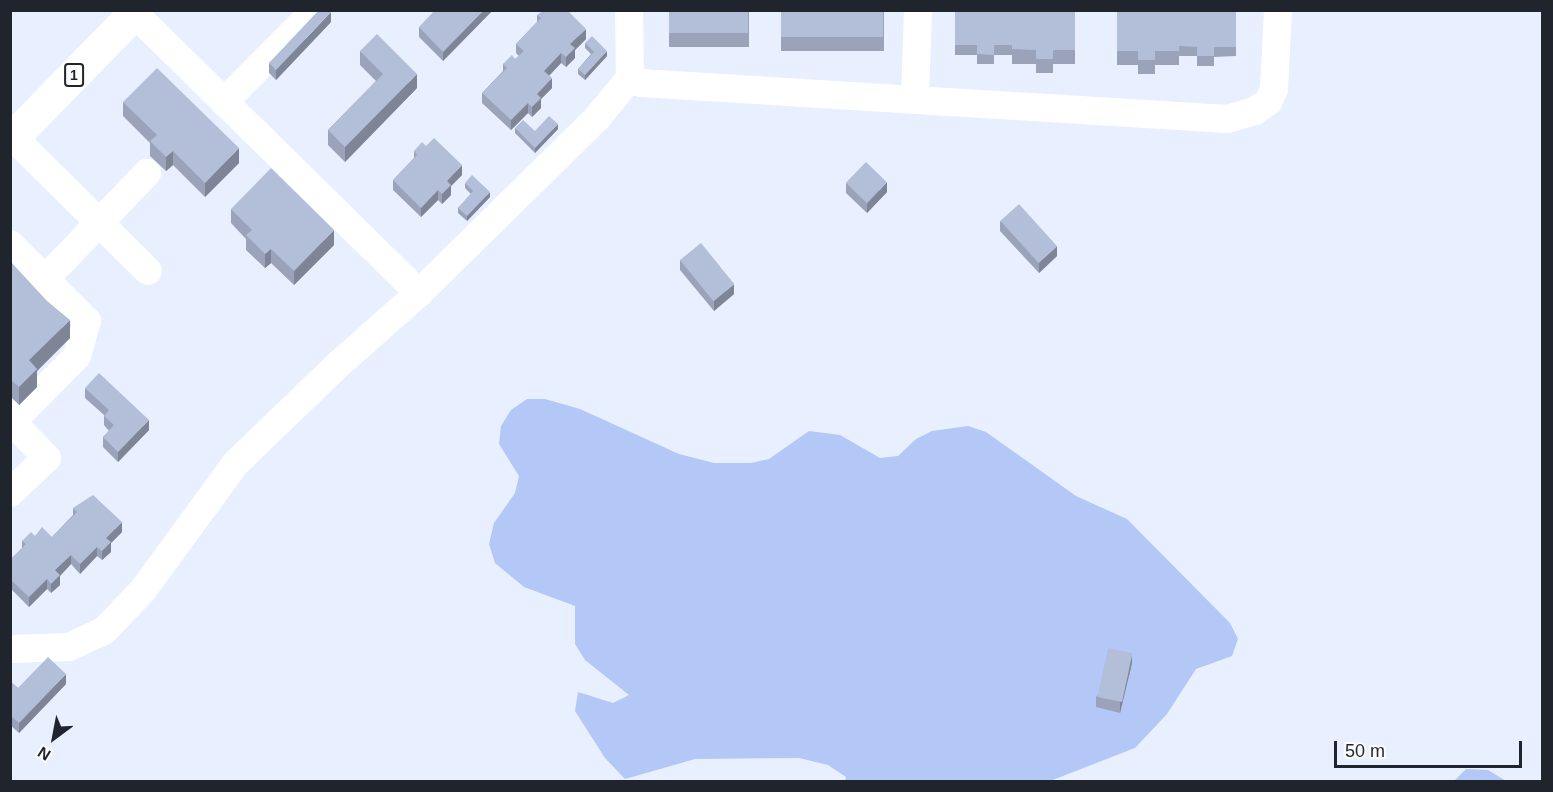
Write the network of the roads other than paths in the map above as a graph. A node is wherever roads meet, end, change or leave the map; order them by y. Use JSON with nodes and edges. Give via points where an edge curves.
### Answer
{"nodes":[{"id":1,"x":315,"y":10,"type":"edge"},
{"id":2,"x":629,"y":10,"type":"edge"},
{"id":3,"x":918,"y":10,"type":"edge"},
{"id":4,"x":1278,"y":10,"type":"edge"},
{"id":5,"x":136,"y":12,"type":"edge"},
{"id":6,"x":630,"y":78,"type":"junction"},
{"id":7,"x":915,"y":99,"type":"junction"},
{"id":8,"x":224,"y":102,"type":"junction"},
{"id":9,"x":12,"y":138,"type":"edge"},
{"id":10,"x":147,"y":173,"type":"dead end"},
{"id":11,"x":99,"y":222,"type":"junction"},
{"id":12,"x":10,"y":244,"type":"edge"},
{"id":13,"x":148,"y":271,"type":"dead end"},
{"id":14,"x":46,"y":278,"type":"junction"},
{"id":15,"x":419,"y":293,"type":"junction"},
{"id":16,"x":10,"y":492,"type":"edge"},
{"id":17,"x":10,"y":649,"type":"edge"}],
"edges":[{"from":1,"to":8,"type":"street"},
{"from":2,"to":6,"type":"street"},
{"from":3,"to":7,"type":"street"},
{"from":4,"to":7,"type":"street","via":[[1274,89],[1268,102],[1255,111],[1227,119]]},
{"from":5,"to":8,"type":"street"},
{"from":5,"to":9,"type":"main road","number":"1"},
{"from":6,"to":7,"type":"street","via":[[641,83]]},
{"from":6,"to":15,"type":"street","via":[[597,118]]},
{"from":8,"to":15,"type":"street"},
{"from":9,"to":11,"type":"street"},
{"from":10,"to":11,"type":"street"},
{"from":11,"to":13,"type":"street"},
{"from":11,"to":14,"type":"street"},
{"from":12,"to":14,"type":"street"},
{"from":14,"to":16,"type":"street","via":[[87,321],[77,356],[12,422],[47,458]]},
{"from":15,"to":17,"type":"street","via":[[236,463],[143,591],[104,631],[69,647]]}]}
